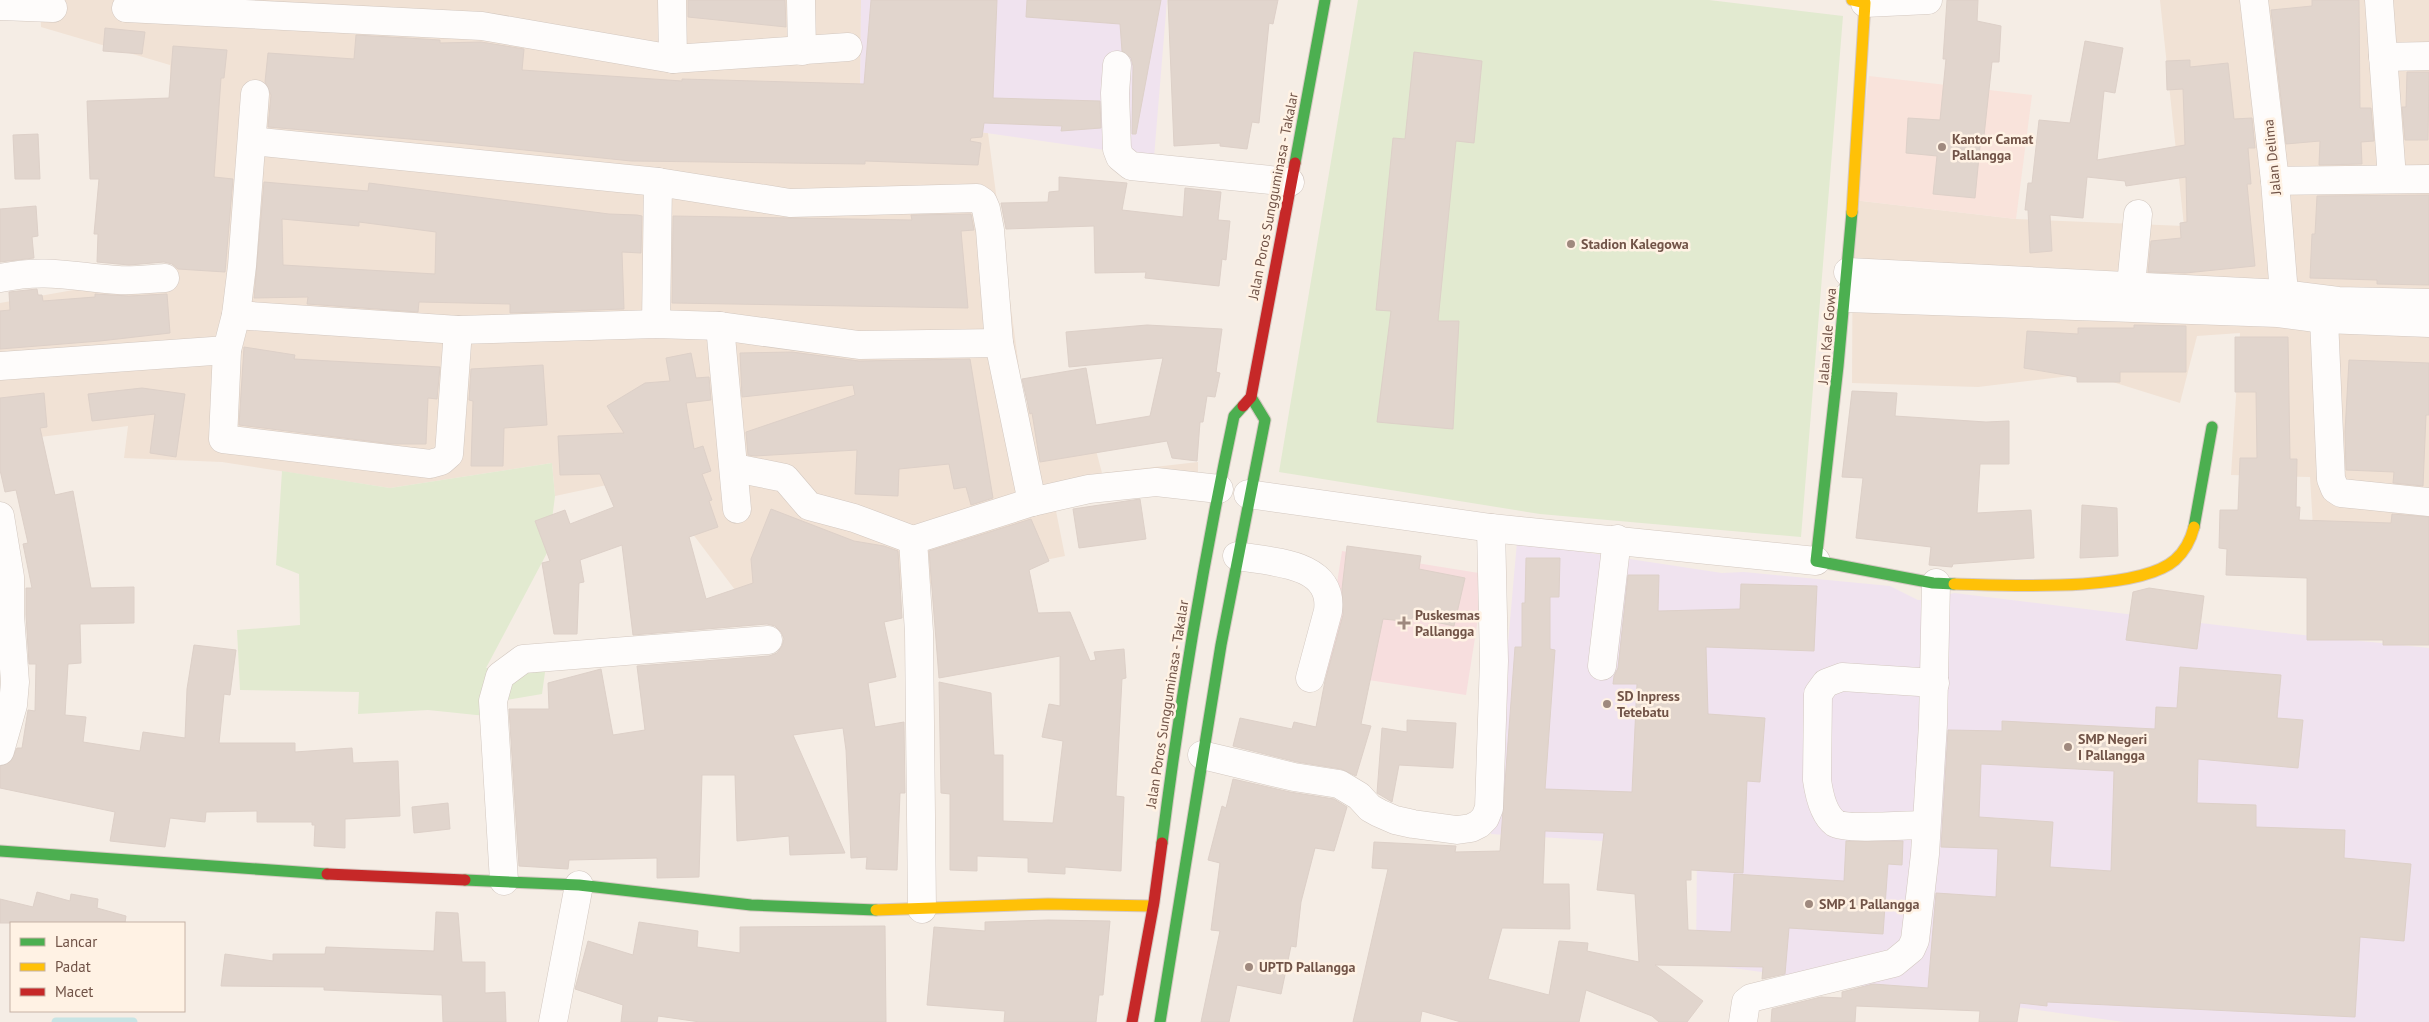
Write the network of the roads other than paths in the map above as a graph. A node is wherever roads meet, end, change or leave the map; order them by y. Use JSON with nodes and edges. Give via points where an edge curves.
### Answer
{"nodes":[{"id":1,"x":672,"y":0,"type":"edge"},
{"id":2,"x":801,"y":0,"type":"edge"},
{"id":3,"x":1325,"y":0,"type":"edge"},
{"id":4,"x":1928,"y":0,"type":"edge"},
{"id":5,"x":2254,"y":0,"type":"edge"},
{"id":6,"x":2379,"y":0,"type":"edge"},
{"id":7,"x":1858,"y":2,"type":"edge"},
{"id":8,"x":0,"y":6,"type":"edge"},
{"id":9,"x":53,"y":8,"type":"dead end"},
{"id":10,"x":126,"y":8,"type":"dead end"},
{"id":11,"x":848,"y":47,"type":"dead end"},
{"id":12,"x":802,"y":51,"type":"junction"},
{"id":13,"x":2429,"y":56,"type":"edge"},
{"id":14,"x":2383,"y":57,"type":"junction"},
{"id":15,"x":673,"y":59,"type":"junction"},
{"id":16,"x":1117,"y":65,"type":"dead end"},
{"id":17,"x":255,"y":94,"type":"dead end"},
{"id":18,"x":252,"y":141,"type":"junction"},
{"id":19,"x":2392,"y":178,"type":"junction"},
{"id":20,"x":2429,"y":179,"type":"edge"},
{"id":21,"x":2275,"y":181,"type":"junction"},
{"id":22,"x":658,"y":182,"type":"junction"},
{"id":23,"x":1290,"y":182,"type":"junction"},
{"id":24,"x":2138,"y":214,"type":"dead end"},
{"id":25,"x":0,"y":278,"type":"edge"},
{"id":26,"x":165,"y":278,"type":"dead end"},
{"id":27,"x":1847,"y":285,"type":"junction"},
{"id":28,"x":2131,"y":285,"type":"junction"},
{"id":29,"x":1972,"y":290,"type":"junction"},
{"id":30,"x":2429,"y":303,"type":"edge"},
{"id":31,"x":2281,"y":304,"type":"junction"},
{"id":32,"x":2331,"y":310,"type":"junction"},
{"id":33,"x":236,"y":315,"type":"junction"},
{"id":34,"x":2429,"y":323,"type":"edge"},
{"id":35,"x":656,"y":324,"type":"junction"},
{"id":36,"x":720,"y":326,"type":"junction"},
{"id":37,"x":458,"y":330,"type":"junction"},
{"id":38,"x":999,"y":343,"type":"junction"},
{"id":39,"x":227,"y":350,"type":"junction"},
{"id":40,"x":0,"y":366,"type":"edge"},
{"id":41,"x":1251,"y":397,"type":"junction"},
{"id":42,"x":2212,"y":427,"type":"dead end"},
{"id":43,"x":735,"y":468,"type":"junction"},
{"id":44,"x":1220,"y":489,"type":"junction"},
{"id":45,"x":1248,"y":494,"type":"junction"},
{"id":46,"x":1032,"y":502,"type":"junction"},
{"id":47,"x":2429,"y":502,"type":"edge"},
{"id":48,"x":737,"y":509,"type":"dead end"},
{"id":49,"x":0,"y":516,"type":"edge"},
{"id":50,"x":1491,"y":528,"type":"junction"},
{"id":51,"x":1617,"y":539,"type":"junction"},
{"id":52,"x":913,"y":540,"type":"junction"},
{"id":53,"x":1237,"y":556,"type":"junction"},
{"id":54,"x":1816,"y":561,"type":"junction"},
{"id":55,"x":1936,"y":583,"type":"junction"},
{"id":56,"x":768,"y":640,"type":"dead end"},
{"id":57,"x":1602,"y":666,"type":"dead end"},
{"id":58,"x":1310,"y":678,"type":"dead end"},
{"id":59,"x":1935,"y":683,"type":"junction"},
{"id":60,"x":0,"y":751,"type":"edge"},
{"id":61,"x":1202,"y":755,"type":"junction"},
{"id":62,"x":1925,"y":824,"type":"junction"},
{"id":63,"x":0,"y":851,"type":"edge"},
{"id":64,"x":504,"y":881,"type":"junction"},
{"id":65,"x":579,"y":885,"type":"junction"},
{"id":66,"x":1153,"y":906,"type":"junction"},
{"id":67,"x":922,"y":909,"type":"junction"},
{"id":68,"x":553,"y":1022,"type":"edge"},
{"id":69,"x":1132,"y":1022,"type":"edge"},
{"id":70,"x":1160,"y":1022,"type":"edge"},
{"id":71,"x":1743,"y":1022,"type":"edge"}],
"edges":[{"from":1,"to":15,"type":"street"},
{"from":2,"to":12,"type":"street"},
{"from":3,"to":23,"type":"main road","name":"Jalan Poros Sungguminasa - Takalar"},
{"from":4,"to":7,"type":"street"},
{"from":5,"to":21,"type":"street","name":"Jalan Delima"},
{"from":6,"to":14,"type":"street"},
{"from":7,"to":27,"type":"main road","name":"Jalan Kale Gowa","via":[[1863,64]]},
{"from":8,"to":9,"type":"street"},
{"from":10,"to":15,"type":"street","via":[[482,26]]},
{"from":11,"to":12,"type":"street"},
{"from":12,"to":15,"type":"street"},
{"from":13,"to":14,"type":"street"},
{"from":14,"to":19,"type":"street"},
{"from":16,"to":23,"type":"street","via":[[1117,149],[1120,157],[1131,166]]},
{"from":17,"to":18,"type":"street"},
{"from":18,"to":22,"type":"street"},
{"from":18,"to":33,"type":"street"},
{"from":19,"to":20,"type":"street"},
{"from":19,"to":21,"type":"street"},
{"from":21,"to":31,"type":"street","name":"Jalan Delima"},
{"from":22,"to":35,"type":"street"},
{"from":22,"to":38,"type":"street","via":[[790,202],[977,198],[986,209],[990,230]]},
{"from":23,"to":41,"type":"main road","name":"Jalan Poros Sungguminasa - Takalar"},
{"from":24,"to":28,"type":"street"},
{"from":25,"to":26,"type":"street","via":[[55,272],[120,280]]},
{"from":27,"to":29,"type":"street"},
{"from":27,"to":54,"type":"main road","name":"Jalan Kale Gowa","via":[[1834,425]]},
{"from":28,"to":29,"type":"street"},
{"from":28,"to":31,"type":"street"},
{"from":29,"to":31,"type":"street"},
{"from":30,"to":32,"type":"street"},
{"from":31,"to":32,"type":"street"},
{"from":32,"to":34,"type":"street"},
{"from":32,"to":47,"type":"street","via":[[2328,436],[2331,479],[2335,489],[2341,493]]},
{"from":33,"to":37,"type":"street"},
{"from":33,"to":39,"type":"street"},
{"from":35,"to":36,"type":"street"},
{"from":35,"to":37,"type":"street"},
{"from":36,"to":38,"type":"street","via":[[859,345]]},
{"from":36,"to":43,"type":"street"},
{"from":37,"to":39,"type":"street","via":[[449,454],[430,464],[223,439]]},
{"from":38,"to":46,"type":"street"},
{"from":39,"to":40,"type":"street"},
{"from":41,"to":44,"type":"main road","name":"Jalan Poros Sungguminasa - Takalar","via":[[1234,416]]},
{"from":41,"to":45,"type":"main road","via":[[1265,420]]},
{"from":42,"to":55,"type":"main road","via":[[2194,529],[2188,544],[2175,560],[2159,569],[2119,580],[2081,584]]},
{"from":43,"to":48,"type":"street"},
{"from":43,"to":52,"type":"street","via":[[785,478],[809,506],[854,518]]},
{"from":44,"to":46,"type":"street","via":[[1156,482],[1090,489]]},
{"from":44,"to":66,"type":"main road","name":"Jalan Poros Sungguminasa - Takalar","via":[[1206,549],[1179,708]]},
{"from":45,"to":50,"type":"street"},
{"from":45,"to":53,"type":"main road"},
{"from":46,"to":52,"type":"street"},
{"from":49,"to":60,"type":"street","via":[[10,577],[16,682]]},
{"from":50,"to":51,"type":"street"},
{"from":50,"to":61,"type":"street","via":[[1494,661],[1489,808],[1486,818],[1479,824],[1457,830],[1395,820],[1370,808],[1359,796],[1339,784]]},
{"from":51,"to":54,"type":"street"},
{"from":51,"to":57,"type":"street"},
{"from":52,"to":67,"type":"street","via":[[919,642]]},
{"from":53,"to":58,"type":"street","via":[[1301,569],[1312,573],[1323,583],[1329,601],[1328,610]]},
{"from":53,"to":61,"type":"main road"},
{"from":54,"to":55,"type":"main road"},
{"from":55,"to":59,"type":"street"},
{"from":56,"to":64,"type":"street","via":[[523,659],[500,676],[493,701]]},
{"from":59,"to":62,"type":"street"},
{"from":59,"to":62,"type":"street","via":[[1842,677],[1826,683],[1818,694],[1817,780],[1829,816],[1843,826]]},
{"from":61,"to":70,"type":"main road"},
{"from":62,"to":71,"type":"street","via":[[1925,854],[1915,940],[1905,956],[1894,963],[1751,998],[1746,1002]]},
{"from":63,"to":64,"type":"main road","via":[[285,872]]},
{"from":64,"to":65,"type":"main road"},
{"from":65,"to":67,"type":"main road","via":[[751,905],[856,911]]},
{"from":65,"to":68,"type":"street"},
{"from":66,"to":67,"type":"main road","via":[[1048,904]]},
{"from":66,"to":69,"type":"main road","name":"Jalan Poros Sungguminasa - Takalar"}]}
